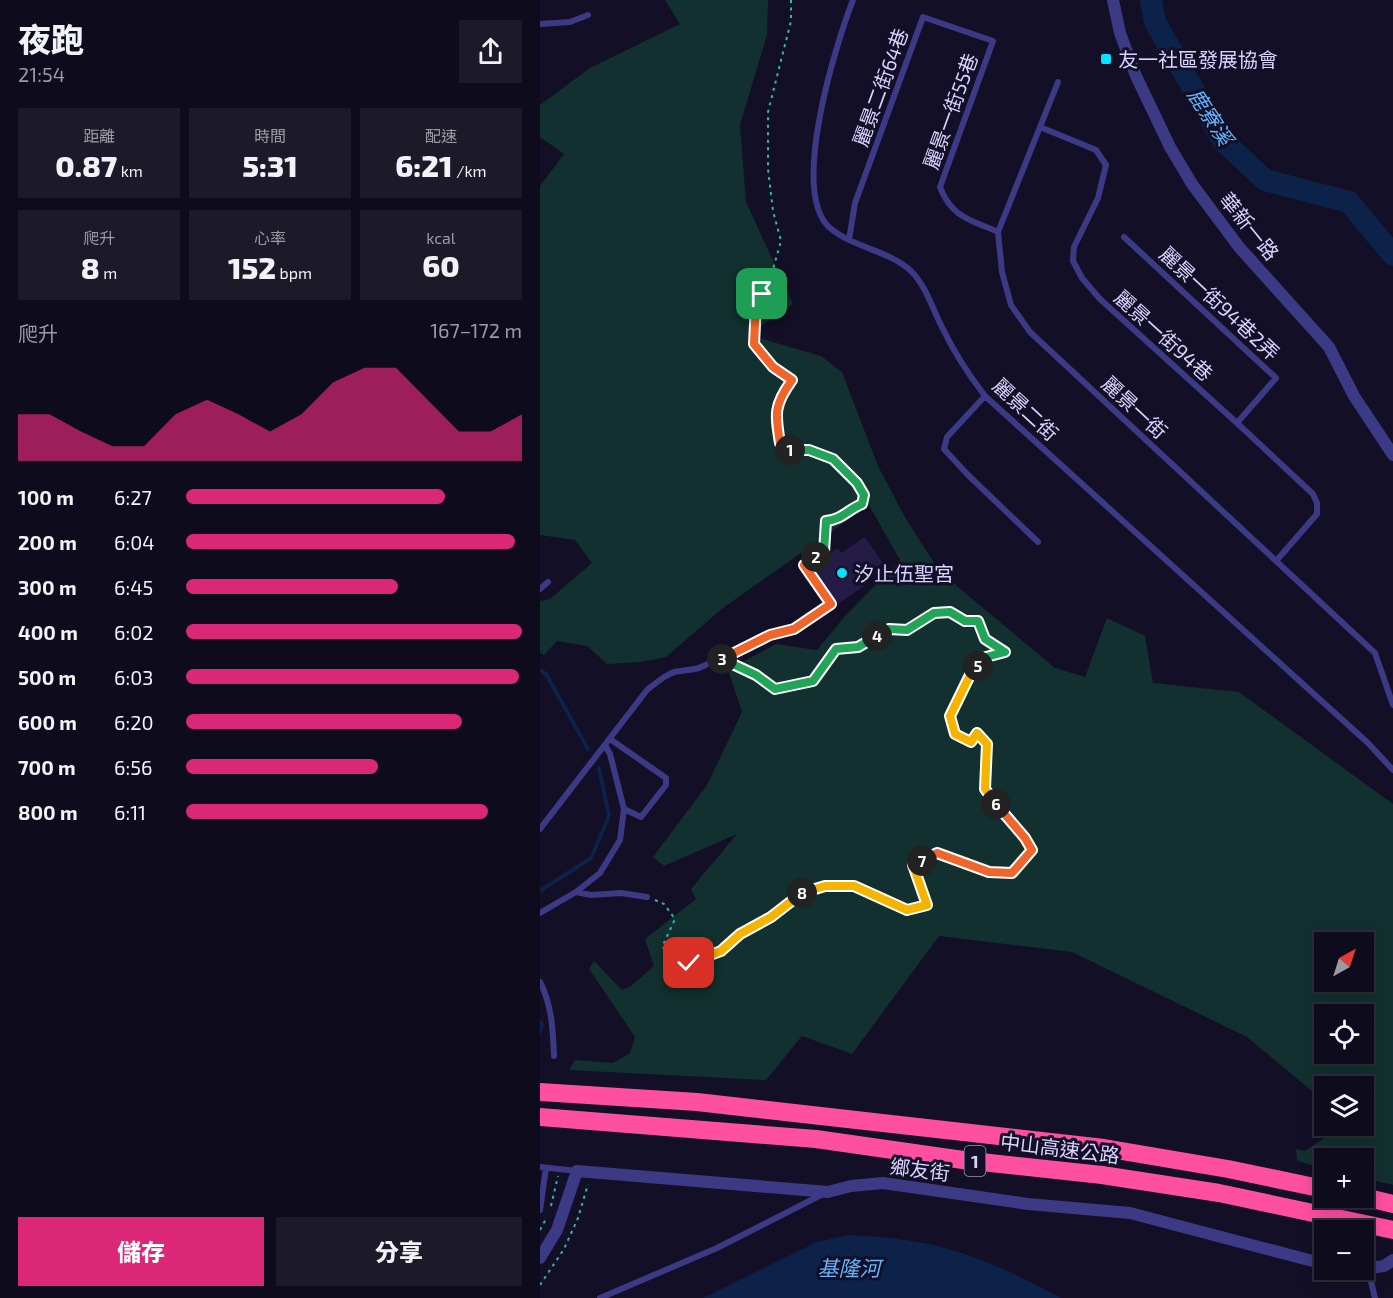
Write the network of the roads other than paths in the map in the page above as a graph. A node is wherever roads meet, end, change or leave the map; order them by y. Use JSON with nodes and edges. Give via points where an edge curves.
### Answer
{"nodes":[{"id":1,"x":853,"y":0,"type":"edge"},
{"id":2,"x":1113,"y":0,"type":"edge"},
{"id":3,"x":588,"y":15,"type":"dead end"},
{"id":4,"x":540,"y":24,"type":"edge"},
{"id":5,"x":993,"y":41,"type":"joint"},
{"id":6,"x":1058,"y":82,"type":"dead end"},
{"id":7,"x":1040,"y":127,"type":"junction"},
{"id":8,"x":998,"y":232,"type":"junction"},
{"id":9,"x":1124,"y":237,"type":"dead end"},
{"id":10,"x":849,"y":240,"type":"junction"},
{"id":11,"x":985,"y":396,"type":"junction"},
{"id":12,"x":1238,"y":423,"type":"junction"},
{"id":13,"x":1393,"y":455,"type":"edge"},
{"id":14,"x":1038,"y":542,"type":"dead end"},
{"id":15,"x":1277,"y":560,"type":"junction"},
{"id":16,"x":548,"y":582,"type":"dead end"},
{"id":17,"x":540,"y":589,"type":"edge"},
{"id":18,"x":831,"y":604,"type":"road end"},
{"id":19,"x":1393,"y":705,"type":"edge"},
{"id":20,"x":610,"y":739,"type":"junction"},
{"id":21,"x":605,"y":745,"type":"junction"},
{"id":22,"x":1393,"y":770,"type":"edge"},
{"id":23,"x":624,"y":809,"type":"junction"},
{"id":24,"x":540,"y":829,"type":"edge"},
{"id":25,"x":576,"y":891,"type":"junction"},
{"id":26,"x":647,"y":897,"type":"road end"},
{"id":27,"x":540,"y":913,"type":"edge"},
{"id":28,"x":540,"y":982,"type":"edge"},
{"id":29,"x":554,"y":1056,"type":"dead end"},
{"id":30,"x":547,"y":1092,"type":"edge"},
{"id":31,"x":546,"y":1117,"type":"edge"},
{"id":32,"x":543,"y":1168,"type":"edge"},
{"id":33,"x":577,"y":1171,"type":"junction"},
{"id":34,"x":1314,"y":1187,"type":"edge"},
{"id":35,"x":828,"y":1192,"type":"junction"},
{"id":36,"x":1374,"y":1199,"type":"edge"},
{"id":37,"x":1393,"y":1204,"type":"edge"},
{"id":38,"x":540,"y":1210,"type":"edge"},
{"id":39,"x":1393,"y":1230,"type":"edge"},
{"id":40,"x":540,"y":1258,"type":"edge"},
{"id":41,"x":1393,"y":1260,"type":"edge"},
{"id":42,"x":1314,"y":1261,"type":"edge"},
{"id":43,"x":1374,"y":1268,"type":"edge"},
{"id":44,"x":1369,"y":1280,"type":"edge"},
{"id":45,"x":600,"y":1298,"type":"edge"},
{"id":46,"x":1375,"y":1298,"type":"edge"}],
"edges":[{"from":1,"to":10,"type":"lane","name":"麗景二街","via":[[817,126],[814,170],[817,207],[829,227]]},
{"from":2,"to":13,"type":"street","name":"華新一路","via":[[1136,76],[1192,184],[1239,247],[1329,347],[1354,396]]},
{"from":3,"to":4,"type":"lane","via":[[570,22]]},
{"from":5,"to":8,"type":"lane","name":"麗景一街55巷","via":[[940,187],[945,201],[959,215]]},
{"from":5,"to":10,"type":"lane","name":"麗景二街64巷","via":[[923,17],[855,203]]},
{"from":6,"to":7,"type":"lane","name":"麗景一街"},
{"from":7,"to":8,"type":"lane","name":"麗景一街"},
{"from":7,"to":12,"type":"lane","name":"麗景一街94巷","via":[[1096,150],[1106,165],[1098,198],[1074,247],[1073,261],[1082,278],[1100,300]]},
{"from":8,"to":15,"type":"lane","name":"麗景一街","via":[[1002,272],[1011,305],[1030,332]]},
{"from":9,"to":12,"type":"lane","name":"麗景一街94巷2弄","via":[[1276,378]]},
{"from":10,"to":11,"type":"lane","name":"麗景二街","via":[[891,256],[910,271],[923,286],[965,370]]},
{"from":11,"to":14,"type":"lane","via":[[947,437],[944,449]]},
{"from":11,"to":22,"type":"lane","name":"麗景二街","via":[[1368,743]]},
{"from":12,"to":15,"type":"lane","name":"麗景一街94巷","via":[[1313,494],[1317,503],[1317,514]]},
{"from":15,"to":19,"type":"lane","name":"麗景一街","via":[[1375,653]]},
{"from":16,"to":17,"type":"lane"},
{"from":18,"to":20,"type":"lane","via":[[794,629],[660,680],[647,690]]},
{"from":20,"to":21,"type":"lane"},
{"from":20,"to":23,"type":"lane","via":[[666,778],[666,785],[641,817]]},
{"from":21,"to":23,"type":"lane"},
{"from":21,"to":24,"type":"lane"},
{"from":23,"to":25,"type":"lane","via":[[620,840],[610,859],[600,873]]},
{"from":25,"to":26,"type":"lane"},
{"from":25,"to":27,"type":"lane"},
{"from":28,"to":29,"type":"lane","via":[[552,1021]]},
{"from":30,"to":34,"type":"highway","name":"中山高速公路","number":"1","via":[[697,1102],[1104,1148]]},
{"from":31,"to":39,"type":"highway","name":"中山高速公路","number":"1","via":[[805,1138],[1102,1175],[1219,1193]]},
{"from":32,"to":33,"type":"lane","name":"鄉友街"},
{"from":32,"to":38,"type":"lane"},
{"from":33,"to":35,"type":"street","name":"鄉友街"},
{"from":33,"to":40,"type":"street","via":[[557,1230]]},
{"from":35,"to":42,"type":"street","name":"鄉友街","via":[[883,1183],[1131,1214]]},
{"from":35,"to":45,"type":"lane","via":[[717,1248]]},
{"from":36,"to":37,"type":"highway"},
{"from":41,"to":43,"type":"street"},
{"from":44,"to":46,"type":"lane"}]}
